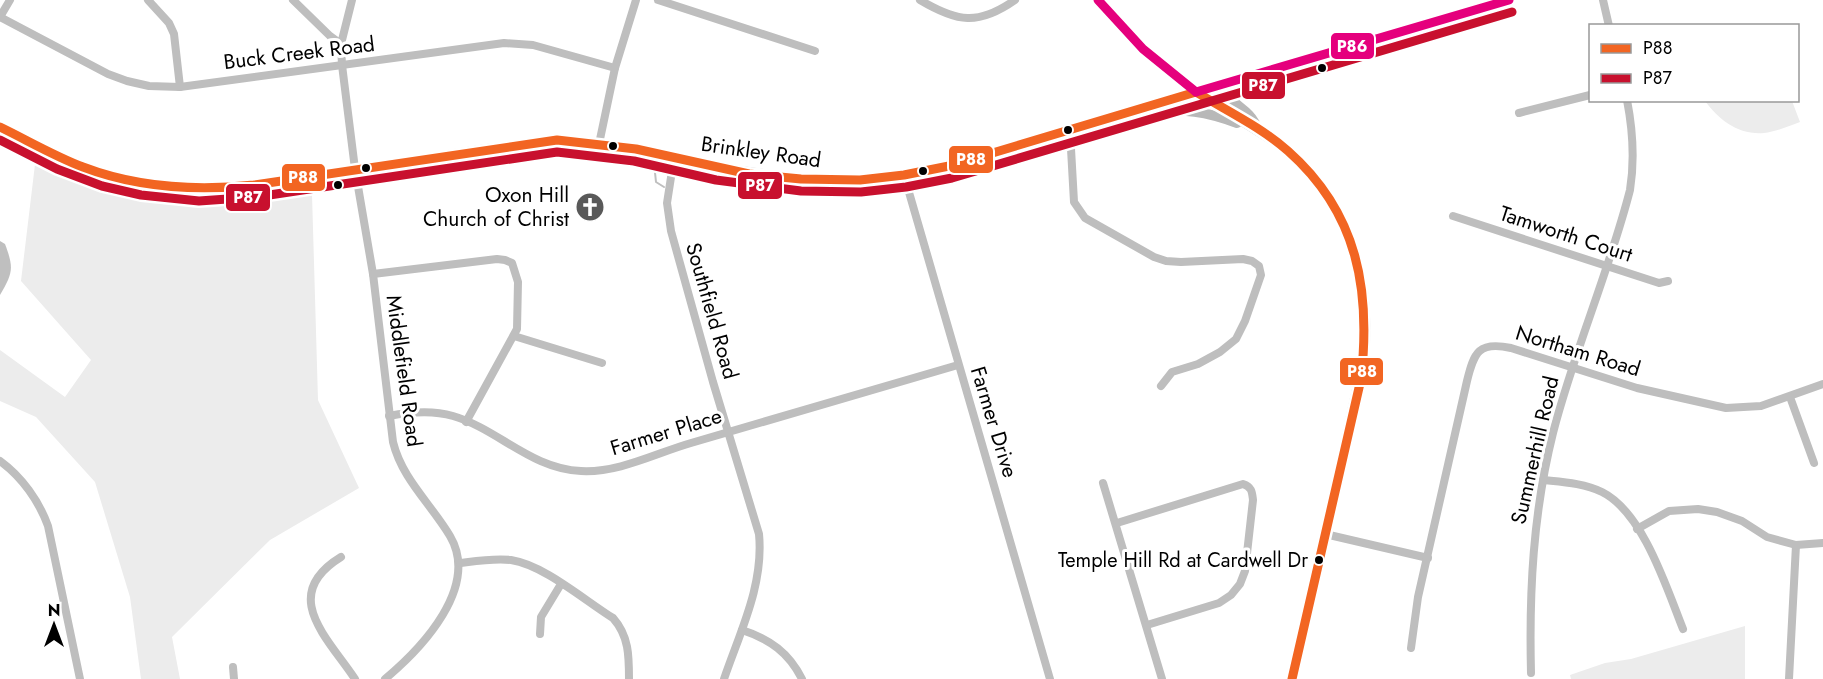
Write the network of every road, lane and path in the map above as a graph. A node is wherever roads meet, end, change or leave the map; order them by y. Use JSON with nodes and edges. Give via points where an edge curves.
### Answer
{"nodes":[{"id":1,"x":10,"y":0,"type":"edge"},
{"id":2,"x":148,"y":0,"type":"edge"},
{"id":3,"x":293,"y":0,"type":"edge"},
{"id":4,"x":352,"y":0,"type":"edge"},
{"id":5,"x":636,"y":0,"type":"edge"},
{"id":6,"x":658,"y":0,"type":"edge"},
{"id":7,"x":920,"y":0,"type":"edge"},
{"id":8,"x":1016,"y":0,"type":"edge"},
{"id":9,"x":1098,"y":0,"type":"edge"},
{"id":10,"x":1509,"y":0,"type":"edge"},
{"id":11,"x":1603,"y":0,"type":"edge"},
{"id":12,"x":0,"y":17,"type":"edge"},
{"id":13,"x":1609,"y":24,"type":"edge"},
{"id":14,"x":340,"y":44,"type":"junction"},
{"id":15,"x":815,"y":51,"type":"dead end"},
{"id":16,"x":342,"y":65,"type":"junction"},
{"id":17,"x":615,"y":68,"type":"junction"},
{"id":18,"x":1244,"y":79,"type":"junction"},
{"id":19,"x":180,"y":87,"type":"junction"},
{"id":20,"x":1196,"y":92,"type":"junction"},
{"id":21,"x":1589,"y":95,"type":"edge"},
{"id":22,"x":1627,"y":102,"type":"edge"},
{"id":23,"x":1135,"y":111,"type":"junction"},
{"id":24,"x":1519,"y":113,"type":"dead end"},
{"id":25,"x":0,"y":127,"type":"edge"},
{"id":26,"x":1070,"y":131,"type":"junction"},
{"id":27,"x":1260,"y":132,"type":"junction"},
{"id":28,"x":599,"y":144,"type":"junction"},
{"id":29,"x":674,"y":158,"type":"junction"},
{"id":30,"x":355,"y":169,"type":"junction"},
{"id":31,"x":904,"y":175,"type":"junction"},
{"id":32,"x":1453,"y":216,"type":"dead end"},
{"id":33,"x":1606,"y":267,"type":"junction"},
{"id":34,"x":373,"y":274,"type":"junction"},
{"id":35,"x":1668,"y":281,"type":"dead end"},
{"id":36,"x":514,"y":336,"type":"junction"},
{"id":37,"x":602,"y":363,"type":"dead end"},
{"id":38,"x":958,"y":364,"type":"junction"},
{"id":39,"x":1572,"y":368,"type":"junction"},
{"id":40,"x":1823,"y":384,"type":"edge"},
{"id":41,"x":1161,"y":386,"type":"dead end"},
{"id":42,"x":1790,"y":397,"type":"junction"},
{"id":43,"x":389,"y":416,"type":"junction"},
{"id":44,"x":466,"y":422,"type":"junction"},
{"id":45,"x":728,"y":432,"type":"junction"},
{"id":46,"x":0,"y":461,"type":"edge"},
{"id":47,"x":1814,"y":463,"type":"dead end"},
{"id":48,"x":1543,"y":480,"type":"junction"},
{"id":49,"x":1103,"y":483,"type":"dead end"},
{"id":50,"x":1116,"y":523,"type":"junction"},
{"id":51,"x":1637,"y":529,"type":"junction"},
{"id":52,"x":1325,"y":534,"type":"junction"},
{"id":53,"x":1823,"y":543,"type":"edge"},
{"id":54,"x":1796,"y":545,"type":"junction"},
{"id":55,"x":341,"y":557,"type":"dead end"},
{"id":56,"x":1428,"y":558,"type":"junction"},
{"id":57,"x":460,"y":563,"type":"junction"},
{"id":58,"x":561,"y":584,"type":"junction"},
{"id":59,"x":1147,"y":625,"type":"junction"},
{"id":60,"x":1683,"y":629,"type":"dead end"},
{"id":61,"x":742,"y":630,"type":"junction"},
{"id":62,"x":540,"y":634,"type":"dead end"},
{"id":63,"x":1411,"y":648,"type":"dead end"},
{"id":64,"x":233,"y":668,"type":"dead end"},
{"id":65,"x":1531,"y":673,"type":"dead end"},
{"id":66,"x":80,"y":679,"type":"edge"},
{"id":67,"x":234,"y":679,"type":"edge"},
{"id":68,"x":355,"y":679,"type":"edge"},
{"id":69,"x":385,"y":679,"type":"edge"},
{"id":70,"x":629,"y":679,"type":"edge"},
{"id":71,"x":724,"y":679,"type":"edge"},
{"id":72,"x":802,"y":679,"type":"edge"},
{"id":73,"x":1050,"y":679,"type":"edge"},
{"id":74,"x":1162,"y":679,"type":"edge"},
{"id":75,"x":1292,"y":679,"type":"edge"},
{"id":76,"x":1789,"y":679,"type":"edge"}],
"edges":[{"from":1,"to":12,"type":"street"},
{"from":2,"to":19,"type":"street","via":[[174,34]]},
{"from":3,"to":14,"type":"street"},
{"from":4,"to":14,"type":"street"},
{"from":5,"to":17,"type":"street"},
{"from":6,"to":15,"type":"street"},
{"from":7,"to":8,"type":"street","via":[[950,16],[971,18],[993,13]]},
{"from":9,"to":20,"type":"main road","via":[[1143,49]]},
{"from":10,"to":18,"type":"main road","name":"Brinkley Road"},
{"from":11,"to":13,"type":"street"},
{"from":12,"to":19,"type":"street","name":"Buck Creek Road","via":[[108,74],[149,87]]},
{"from":14,"to":16,"type":"street","name":"Middlefield Road"},
{"from":16,"to":17,"type":"street","name":"Buck Creek Road","via":[[513,43]]},
{"from":16,"to":19,"type":"street","name":"Buck Creek Road"},
{"from":16,"to":30,"type":"street","name":"Middlefield Road"},
{"from":17,"to":28,"type":"street"},
{"from":18,"to":20,"type":"main road","name":"Brinkley Road"},
{"from":18,"to":27,"type":"main road","via":[[1231,97]]},
{"from":20,"to":23,"type":"main road","name":"Brinkley Road"},
{"from":20,"to":27,"type":"main road"},
{"from":21,"to":24,"type":"street"},
{"from":22,"to":33,"type":"street","name":"Summerhill Road","via":[[1634,141],[1633,174]]},
{"from":23,"to":26,"type":"main road","name":"Brinkley Road"},
{"from":23,"to":27,"type":"main road","via":[[1203,112]]},
{"from":25,"to":30,"type":"main road","name":"Brinkley Road","via":[[83,167],[171,187],[231,188]]},
{"from":26,"to":31,"type":"main road","name":"Brinkley Road"},
{"from":26,"to":41,"type":"street","via":[[1074,202],[1095,226],[1166,261],[1243,259],[1259,266],[1261,275],[1236,339],[1198,364],[1172,372]]},
{"from":27,"to":52,"type":"main road","via":[[1306,168],[1333,203],[1352,243],[1363,286],[1364,358]]},
{"from":28,"to":29,"type":"main road","name":"Brinkley Road"},
{"from":28,"to":30,"type":"main road","name":"Brinkley Road","via":[[557,140]]},
{"from":29,"to":31,"type":"main road","name":"Brinkley Road","via":[[749,174],[801,179],[860,180]]},
{"from":29,"to":45,"type":"street","name":"Southfield Road","via":[[668,215]]},
{"from":30,"to":34,"type":"street","name":"Middlefield Road"},
{"from":31,"to":38,"type":"street","name":"Farmer Drive"},
{"from":32,"to":33,"type":"street","name":"Tamworth Court"},
{"from":33,"to":35,"type":"street","name":"Tamworth Court","via":[[1659,283]]},
{"from":33,"to":39,"type":"street","name":"Summerhill Road"},
{"from":34,"to":36,"type":"street","via":[[478,261],[510,261],[518,282]]},
{"from":34,"to":43,"type":"street","name":"Middlefield Road"},
{"from":36,"to":37,"type":"street"},
{"from":36,"to":44,"type":"street"},
{"from":38,"to":45,"type":"street","name":"Farmer Place"},
{"from":38,"to":73,"type":"street","name":"Farmer Drive"},
{"from":39,"to":42,"type":"street","name":"Northam Road","via":[[1719,407],[1750,408]]},
{"from":39,"to":48,"type":"street","name":"Summerhill Road"},
{"from":39,"to":56,"type":"street","name":"Northam Road","via":[[1502,346],[1487,346],[1478,352],[1469,375]]},
{"from":40,"to":42,"type":"street","name":"Northam Road"},
{"from":42,"to":47,"type":"street"},
{"from":43,"to":44,"type":"street","name":"Farmer Place","via":[[431,413]]},
{"from":43,"to":57,"type":"street","name":"Middlefield Road","via":[[402,468],[449,535]]},
{"from":44,"to":45,"type":"street","name":"Farmer Place","via":[[550,466],[584,472],[612,468]]},
{"from":45,"to":61,"type":"street","name":"Southfield Road","via":[[760,543],[756,584]]},
{"from":46,"to":66,"type":"street","via":[[28,489],[48,526]]},
{"from":48,"to":51,"type":"street","via":[[1602,492],[1619,505]]},
{"from":48,"to":65,"type":"street","name":"Summerhill Road","via":[[1529,602]]},
{"from":49,"to":50,"type":"street"},
{"from":50,"to":59,"type":"street"},
{"from":50,"to":59,"type":"street","via":[[1243,484],[1251,488],[1245,571],[1237,588],[1226,600]]},
{"from":51,"to":54,"type":"street","via":[[1669,511],[1698,509],[1742,520],[1767,537]]},
{"from":51,"to":60,"type":"street","via":[[1660,569]]},
{"from":52,"to":56,"type":"street"},
{"from":52,"to":75,"type":"main road"},
{"from":53,"to":54,"type":"street"},
{"from":54,"to":76,"type":"street"},
{"from":55,"to":68,"type":"street","via":[[322,571],[310,599],[314,618]]},
{"from":56,"to":63,"type":"street","name":"Northam Road"},
{"from":57,"to":58,"type":"street","via":[[512,560],[542,571]]},
{"from":57,"to":69,"type":"street","via":[[458,580],[442,615],[399,668]]},
{"from":58,"to":62,"type":"street","via":[[541,618]]},
{"from":58,"to":70,"type":"street","via":[[613,618],[620,627],[628,646]]},
{"from":59,"to":74,"type":"street"},
{"from":61,"to":71,"type":"street","name":"Southfield Road"},
{"from":61,"to":72,"type":"street","via":[[776,645]]},
{"from":64,"to":67,"type":"street"}]}
